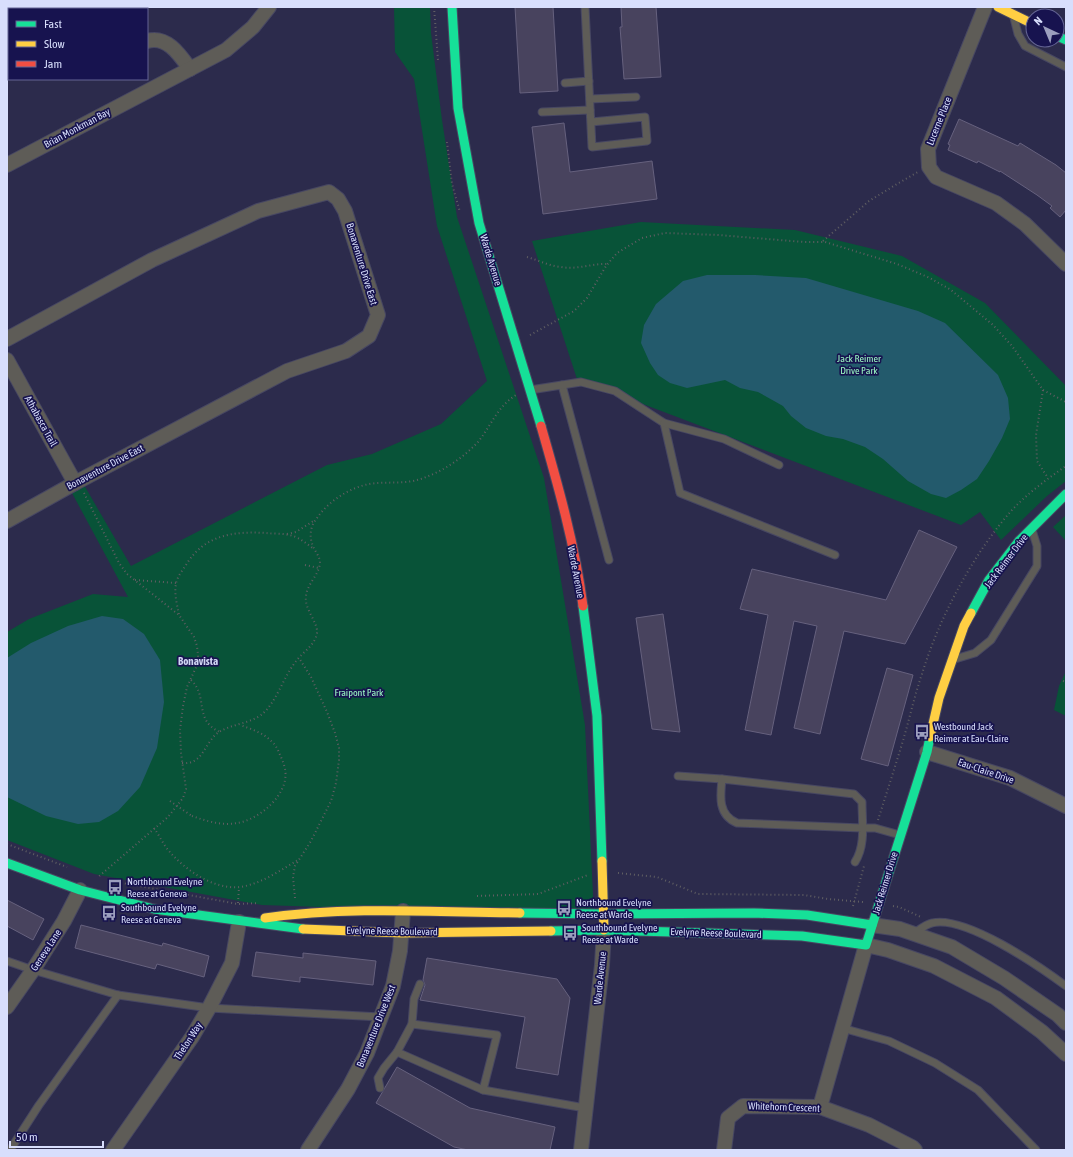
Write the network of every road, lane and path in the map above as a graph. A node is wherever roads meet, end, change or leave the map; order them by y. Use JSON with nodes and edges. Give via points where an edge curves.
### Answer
{"nodes":[{"id":1,"x":269,"y":7,"type":"edge"},
{"id":2,"x":434,"y":7,"type":"edge"},
{"id":3,"x":452,"y":7,"type":"edge"},
{"id":4,"x":585,"y":7,"type":"edge"},
{"id":5,"x":985,"y":7,"type":"edge"},
{"id":6,"x":998,"y":7,"type":"edge"},
{"id":7,"x":1013,"y":14,"type":"junction"},
{"id":8,"x":1025,"y":20,"type":"edge"},
{"id":9,"x":148,"y":41,"type":"edge"},
{"id":10,"x":439,"y":63,"type":"dead end"},
{"id":11,"x":1066,"y":67,"type":"edge"},
{"id":12,"x":190,"y":69,"type":"junction"},
{"id":13,"x":589,"y":81,"type":"junction"},
{"id":14,"x":565,"y":84,"type":"dead end"},
{"id":15,"x":144,"y":85,"type":"edge"},
{"id":16,"x":636,"y":97,"type":"dead end"},
{"id":17,"x":590,"y":99,"type":"junction"},
{"id":18,"x":590,"y":110,"type":"junction"},
{"id":19,"x":542,"y":112,"type":"dead end"},
{"id":20,"x":591,"y":122,"type":"junction"},
{"id":21,"x":447,"y":139,"type":"dead end"},
{"id":22,"x":7,"y":165,"type":"edge"},
{"id":23,"x":929,"y":167,"type":"junction"},
{"id":24,"x":461,"y":214,"type":"dead end"},
{"id":25,"x":822,"y":242,"type":"junction"},
{"id":26,"x":526,"y":257,"type":"dead end"},
{"id":27,"x":609,"y":264,"type":"junction"},
{"id":28,"x":1066,"y":264,"type":"edge"},
{"id":29,"x":7,"y":339,"type":"edge"},
{"id":30,"x":516,"y":341,"type":"junction"},
{"id":31,"x":7,"y":360,"type":"edge"},
{"id":32,"x":562,"y":385,"type":"junction"},
{"id":33,"x":530,"y":390,"type":"junction"},
{"id":34,"x":1043,"y":390,"type":"junction"},
{"id":35,"x":516,"y":395,"type":"dead end"},
{"id":36,"x":1066,"y":402,"type":"edge"},
{"id":37,"x":664,"y":423,"type":"junction"},
{"id":38,"x":779,"y":465,"type":"dead end"},
{"id":39,"x":1048,"y":478,"type":"dead end"},
{"id":40,"x":76,"y":482,"type":"junction"},
{"id":41,"x":1066,"y":494,"type":"edge"},
{"id":42,"x":316,"y":520,"type":"junction"},
{"id":43,"x":7,"y":521,"type":"edge"},
{"id":44,"x":1031,"y":528,"type":"junction"},
{"id":45,"x":285,"y":534,"type":"junction"},
{"id":46,"x":315,"y":550,"type":"junction"},
{"id":47,"x":835,"y":555,"type":"dead end"},
{"id":48,"x":609,"y":560,"type":"dead end"},
{"id":49,"x":305,"y":565,"type":"dead end"},
{"id":50,"x":319,"y":568,"type":"junction"},
{"id":51,"x":135,"y":580,"type":"junction"},
{"id":52,"x":176,"y":583,"type":"junction"},
{"id":53,"x":179,"y":615,"type":"junction"},
{"id":54,"x":298,"y":658,"type":"junction"},
{"id":55,"x":952,"y":660,"type":"junction"},
{"id":56,"x":191,"y":680,"type":"junction"},
{"id":57,"x":240,"y":725,"type":"junction"},
{"id":58,"x":220,"y":732,"type":"junction"},
{"id":59,"x":927,"y":752,"type":"junction"},
{"id":60,"x":182,"y":763,"type":"junction"},
{"id":61,"x":678,"y":776,"type":"dead end"},
{"id":62,"x":722,"y":779,"type":"junction"},
{"id":63,"x":170,"y":801,"type":"dead end"},
{"id":64,"x":1066,"y":806,"type":"edge"},
{"id":65,"x":154,"y":828,"type":"junction"},
{"id":66,"x":862,"y":828,"type":"junction"},
{"id":67,"x":900,"y":835,"type":"junction"},
{"id":68,"x":7,"y":844,"type":"edge"},
{"id":69,"x":299,"y":859,"type":"junction"},
{"id":70,"x":855,"y":862,"type":"dead end"},
{"id":71,"x":7,"y":863,"type":"edge"},
{"id":72,"x":69,"y":868,"type":"dead end"},
{"id":73,"x":588,"y":868,"type":"dead end"},
{"id":74,"x":603,"y":874,"type":"junction"},
{"id":75,"x":104,"y":880,"type":"dead end"},
{"id":76,"x":112,"y":881,"type":"dead end"},
{"id":77,"x":239,"y":887,"type":"junction"},
{"id":78,"x":80,"y":890,"type":"junction"},
{"id":79,"x":475,"y":896,"type":"dead end"},
{"id":80,"x":296,"y":902,"type":"dead end"},
{"id":81,"x":260,"y":903,"type":"dead end"},
{"id":82,"x":238,"y":904,"type":"junction"},
{"id":83,"x":878,"y":904,"type":"junction"},
{"id":84,"x":403,"y":912,"type":"junction"},
{"id":85,"x":604,"y":914,"type":"junction"},
{"id":86,"x":240,"y":922,"type":"junction"},
{"id":87,"x":932,"y":923,"type":"junction"},
{"id":88,"x":872,"y":925,"type":"junction"},
{"id":89,"x":604,"y":930,"type":"junction"},
{"id":90,"x":402,"y":932,"type":"junction"},
{"id":91,"x":913,"y":934,"type":"junction"},
{"id":92,"x":866,"y":945,"type":"junction"},
{"id":93,"x":7,"y":961,"type":"edge"},
{"id":94,"x":33,"y":970,"type":"junction"},
{"id":95,"x":420,"y":984,"type":"dead end"},
{"id":96,"x":1066,"y":986,"type":"edge"},
{"id":97,"x":118,"y":995,"type":"junction"},
{"id":98,"x":7,"y":1007,"type":"edge"},
{"id":99,"x":209,"y":1008,"type":"junction"},
{"id":100,"x":381,"y":1017,"type":"junction"},
{"id":101,"x":1066,"y":1022,"type":"edge"},
{"id":102,"x":412,"y":1024,"type":"junction"},
{"id":103,"x":842,"y":1028,"type":"junction"},
{"id":104,"x":397,"y":1052,"type":"junction"},
{"id":105,"x":1066,"y":1054,"type":"edge"},
{"id":106,"x":380,"y":1088,"type":"dead end"},
{"id":107,"x":483,"y":1090,"type":"junction"},
{"id":108,"x":820,"y":1107,"type":"junction"},
{"id":109,"x":585,"y":1108,"type":"junction"},
{"id":110,"x":10,"y":1150,"type":"edge"},
{"id":111,"x":113,"y":1150,"type":"edge"},
{"id":112,"x":308,"y":1150,"type":"edge"},
{"id":113,"x":580,"y":1150,"type":"edge"},
{"id":114,"x":724,"y":1150,"type":"edge"},
{"id":115,"x":915,"y":1150,"type":"edge"},
{"id":116,"x":1036,"y":1150,"type":"edge"}],
"edges":[{"from":1,"to":12,"type":"street","name":"Brian Monkman Bay","via":[[239,40]]},
{"from":2,"to":10,"type":"path"},
{"from":3,"to":30,"type":"street","name":"Warde Avenue","via":[[458,108],[479,223]]},
{"from":4,"to":13,"type":"lane"},
{"from":5,"to":23,"type":"street","name":"Lucerne Place","via":[[928,149]]},
{"from":6,"to":7,"type":"street"},
{"from":7,"to":8,"type":"street"},
{"from":7,"to":11,"type":"lane","via":[[1018,34],[1025,46]]},
{"from":9,"to":12,"type":"street","via":[[155,38],[165,42]]},
{"from":12,"to":15,"type":"street","name":"Brian Monkman Bay"},
{"from":13,"to":14,"type":"lane"},
{"from":13,"to":17,"type":"lane"},
{"from":15,"to":22,"type":"street","name":"Brian Monkman Bay"},
{"from":16,"to":17,"type":"lane"},
{"from":17,"to":18,"type":"lane"},
{"from":18,"to":19,"type":"lane"},
{"from":18,"to":20,"type":"lane"},
{"from":20,"to":20,"type":"lane","via":[[592,147],[648,141],[645,117]]},
{"from":21,"to":24,"type":"path","via":[[452,184]]},
{"from":23,"to":25,"type":"path","via":[[869,201]]},
{"from":23,"to":28,"type":"street","via":[[936,177],[996,203],[1025,224]]},
{"from":25,"to":27,"type":"path","via":[[665,233],[642,238],[617,253]]},
{"from":25,"to":34,"type":"path","via":[[897,264],[951,290],[998,330]]},
{"from":26,"to":27,"type":"path","via":[[560,267]]},
{"from":27,"to":30,"type":"path","via":[[587,298],[574,311]]},
{"from":29,"to":40,"type":"street","name":"Bonaventure Drive East","via":[[152,260],[258,211],[329,192],[338,199],[345,211],[378,315],[369,336],[346,351],[287,371]]},
{"from":30,"to":33,"type":"street","name":"Warde Avenue"},
{"from":31,"to":40,"type":"street","name":"Athabasca Trail"},
{"from":32,"to":33,"type":"lane"},
{"from":32,"to":37,"type":"lane","via":[[581,382],[614,391]]},
{"from":32,"to":48,"type":"lane"},
{"from":33,"to":74,"type":"street","name":"Warde Avenue","via":[[555,474],[579,576],[597,716]]},
{"from":34,"to":36,"type":"path"},
{"from":34,"to":39,"type":"path","via":[[1036,435],[1037,461]]},
{"from":35,"to":42,"type":"path","via":[[503,405],[478,441],[450,465],[425,478],[396,483],[376,483],[349,491],[326,507]]},
{"from":37,"to":38,"type":"lane","via":[[724,440]]},
{"from":37,"to":47,"type":"lane","via":[[680,493]]},
{"from":40,"to":43,"type":"street","name":"Bonaventure Drive East"},
{"from":40,"to":51,"type":"path","via":[[119,563]]},
{"from":41,"to":44,"type":"street","name":"Jack Reimer Drive"},
{"from":42,"to":45,"type":"path","via":[[296,532]]},
{"from":42,"to":46,"type":"path","via":[[311,527],[310,538]]},
{"from":44,"to":55,"type":"street","name":"Jack Reimer Drive","via":[[989,580],[964,626]]},
{"from":44,"to":55,"type":"lane","name":"Jack Reimer Drive","via":[[1037,546],[1037,566],[991,640],[975,653]]},
{"from":45,"to":46,"type":"path","via":[[294,536]]},
{"from":45,"to":52,"type":"path","via":[[235,533],[209,541],[200,547],[188,562]]},
{"from":46,"to":50,"type":"path","via":[[320,562]]},
{"from":49,"to":50,"type":"path"},
{"from":50,"to":54,"type":"path","via":[[306,596],[306,603],[317,632],[311,645]]},
{"from":51,"to":52,"type":"path"},
{"from":51,"to":53,"type":"path"},
{"from":52,"to":53,"type":"path"},
{"from":53,"to":56,"type":"path","via":[[197,646],[198,663]]},
{"from":54,"to":57,"type":"path","via":[[263,714]]},
{"from":54,"to":69,"type":"path","via":[[311,676],[339,748],[336,783],[331,801]]},
{"from":55,"to":59,"type":"street","name":"Jack Reimer Drive","via":[[939,698]]},
{"from":56,"to":58,"type":"path","via":[[199,689],[205,720],[213,729]]},
{"from":56,"to":60,"type":"path","via":[[187,687],[180,730]]},
{"from":57,"to":58,"type":"path"},
{"from":57,"to":63,"type":"path","bridge":true,"via":[[263,734],[272,741],[285,769],[282,788],[270,807],[251,819],[225,824],[192,816]]},
{"from":58,"to":60,"type":"path","via":[[196,762]]},
{"from":59,"to":64,"type":"street","name":"Eau-Claire Drive","via":[[1010,778]]},
{"from":59,"to":67,"type":"street","name":"Jack Reimer Drive"},
{"from":60,"to":65,"type":"path","via":[[186,789],[183,798]]},
{"from":61,"to":62,"type":"lane"},
{"from":62,"to":66,"type":"lane","via":[[854,794],[862,802]]},
{"from":62,"to":66,"type":"lane","via":[[723,811],[729,820],[737,823]]},
{"from":65,"to":75,"type":"path","via":[[97,878]]},
{"from":65,"to":77,"type":"path","via":[[168,850],[189,868],[215,884]]},
{"from":66,"to":67,"type":"lane","via":[[875,828]]},
{"from":66,"to":70,"type":"lane","via":[[862,846]]},
{"from":67,"to":83,"type":"street","name":"Jack Reimer Drive"},
{"from":68,"to":72,"type":"path"},
{"from":69,"to":77,"type":"path","via":[[263,879]]},
{"from":69,"to":80,"type":"path","via":[[293,876]]},
{"from":71,"to":78,"type":"street","name":"Evelyne Reese Boulevard"},
{"from":73,"to":79,"type":"path","via":[[588,876],[538,894]]},
{"from":74,"to":83,"type":"path","via":[[623,873],[657,877],[698,894],[804,895]]},
{"from":74,"to":85,"type":"street","name":"Warde Avenue"},
{"from":76,"to":82,"type":"path"},
{"from":77,"to":82,"type":"path"},
{"from":78,"to":86,"type":"street","name":"Evelyne Reese Boulevard","via":[[154,909]]},
{"from":78,"to":94,"type":"street","name":"Geneva Lane"},
{"from":81,"to":82,"type":"path"},
{"from":83,"to":87,"type":"path","via":[[899,907]]},
{"from":83,"to":88,"type":"street","name":"Jack Reimer Drive"},
{"from":84,"to":85,"type":"street","name":"Evelyne Reese Boulevard"},
{"from":84,"to":86,"type":"street","name":"Evelyne Reese Boulevard","via":[[293,914]]},
{"from":84,"to":90,"type":"street","name":"Bonaventure Drive West"},
{"from":85,"to":88,"type":"street","name":"Evelyne Reese Boulevard","via":[[807,915]]},
{"from":85,"to":89,"type":"street","name":"Warde Avenue"},
{"from":86,"to":90,"type":"street","name":"Evelyne Reese Boulevard","via":[[297,929]]},
{"from":86,"to":99,"type":"street","name":"Thelon Way","via":[[232,963]]},
{"from":87,"to":91,"type":"lane"},
{"from":87,"to":96,"type":"lane","via":[[954,923],[987,937],[1032,962]]},
{"from":88,"to":91,"type":"street","name":"Evelyne Reese Boulevard"},
{"from":88,"to":92,"type":"street","name":"Jack Reimer Drive"},
{"from":89,"to":90,"type":"street","name":"Evelyne Reese Boulevard"},
{"from":89,"to":92,"type":"street","name":"Evelyne Reese Boulevard","via":[[802,936]]},
{"from":89,"to":109,"type":"street","name":"Warde Avenue"},
{"from":90,"to":100,"type":"street","name":"Bonaventure Drive West","via":[[393,986]]},
{"from":91,"to":101,"type":"street","name":"Evelyne Reese Boulevard","via":[[952,946],[1004,978]]},
{"from":92,"to":103,"type":"street","name":"Jack Reimer Drive"},
{"from":92,"to":105,"type":"street","name":"Evelyne Reese Boulevard","via":[[934,966],[996,998],[1042,1032]]},
{"from":93,"to":94,"type":"lane"},
{"from":94,"to":97,"type":"lane"},
{"from":94,"to":98,"type":"street","name":"Geneva Lane"},
{"from":95,"to":102,"type":"lane","via":[[414,999]]},
{"from":97,"to":99,"type":"lane"},
{"from":97,"to":110,"type":"lane"},
{"from":99,"to":100,"type":"lane"},
{"from":99,"to":111,"type":"street","name":"Thelon Way","via":[[192,1037]]},
{"from":100,"to":112,"type":"street","name":"Bonaventure Drive West","via":[[367,1054],[348,1089]]},
{"from":102,"to":104,"type":"lane"},
{"from":102,"to":107,"type":"lane","via":[[496,1035]]},
{"from":103,"to":108,"type":"street","name":"Jack Reimer Drive"},
{"from":103,"to":116,"type":"lane","via":[[890,1041],[935,1063],[978,1090]]},
{"from":104,"to":106,"type":"lane","via":[[378,1078]]},
{"from":104,"to":107,"type":"lane"},
{"from":107,"to":109,"type":"lane"},
{"from":108,"to":114,"type":"street","name":"Whitehorn Crescent","via":[[743,1106],[728,1118]]},
{"from":108,"to":115,"type":"street","name":"Whitehorn Crescent","via":[[869,1125],[912,1146]]},
{"from":109,"to":113,"type":"street","name":"Warde Avenue"}]}
